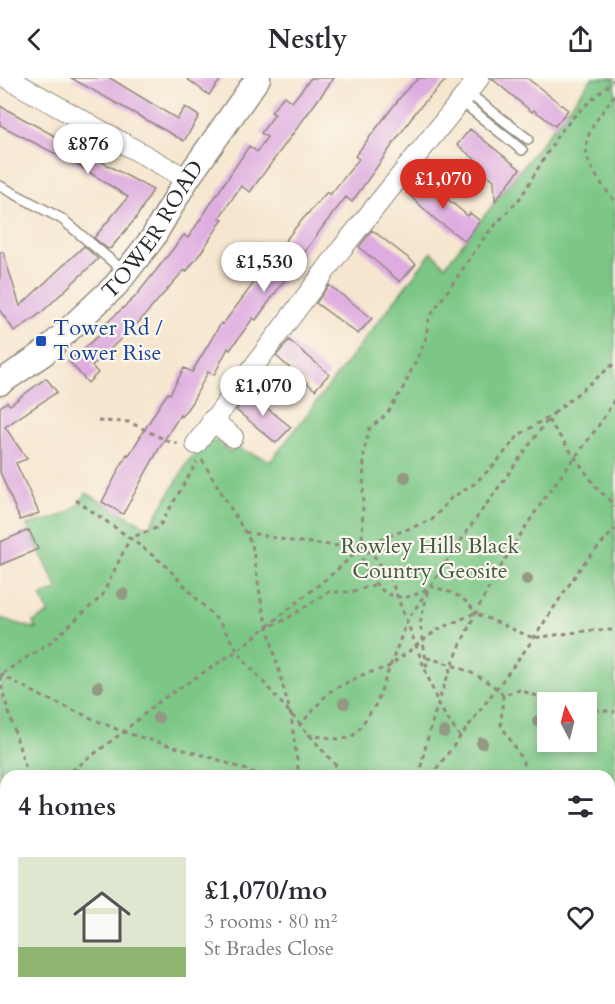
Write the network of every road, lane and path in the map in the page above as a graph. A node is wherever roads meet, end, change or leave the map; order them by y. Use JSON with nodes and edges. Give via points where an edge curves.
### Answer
{"nodes":[{"id":1,"x":7,"y":78,"type":"edge"},
{"id":2,"x":258,"y":78,"type":"edge"},
{"id":3,"x":615,"y":79,"type":"edge"},
{"id":4,"x":468,"y":90,"type":"edge"},
{"id":5,"x":615,"y":95,"type":"edge"},
{"id":6,"x":528,"y":139,"type":"dead end"},
{"id":7,"x":522,"y":150,"type":"dead end"},
{"id":8,"x":187,"y":179,"type":"junction"},
{"id":9,"x":0,"y":186,"type":"edge"},
{"id":10,"x":615,"y":202,"type":"edge"},
{"id":11,"x":126,"y":273,"type":"junction"},
{"id":12,"x":615,"y":363,"type":"edge"},
{"id":13,"x":2,"y":376,"type":"edge"},
{"id":14,"x":615,"y":398,"type":"edge"},
{"id":15,"x":556,"y":412,"type":"junction"},
{"id":16,"x":212,"y":420,"type":"junction"},
{"id":17,"x":547,"y":420,"type":"junction"},
{"id":18,"x":98,"y":421,"type":"dead end"},
{"id":19,"x":233,"y":437,"type":"dead end"},
{"id":20,"x":196,"y":444,"type":"joint"},
{"id":21,"x":574,"y":457,"type":"junction"},
{"id":22,"x":76,"y":500,"type":"dead end"},
{"id":23,"x":615,"y":506,"type":"edge"},
{"id":24,"x":615,"y":529,"type":"edge"},
{"id":25,"x":245,"y":532,"type":"junction"},
{"id":26,"x":130,"y":538,"type":"junction"},
{"id":27,"x":360,"y":547,"type":"junction"},
{"id":28,"x":374,"y":585,"type":"junction"},
{"id":29,"x":430,"y":586,"type":"junction"},
{"id":30,"x":398,"y":597,"type":"junction"},
{"id":31,"x":475,"y":613,"type":"junction"},
{"id":32,"x":407,"y":621,"type":"junction"},
{"id":33,"x":267,"y":627,"type":"junction"},
{"id":34,"x":615,"y":630,"type":"edge"},
{"id":35,"x":533,"y":638,"type":"junction"},
{"id":36,"x":422,"y":640,"type":"junction"},
{"id":37,"x":417,"y":647,"type":"junction"},
{"id":38,"x":238,"y":650,"type":"junction"},
{"id":39,"x":427,"y":658,"type":"junction"},
{"id":40,"x":453,"y":665,"type":"junction"},
{"id":41,"x":388,"y":667,"type":"junction"},
{"id":42,"x":427,"y":669,"type":"junction"},
{"id":43,"x":0,"y":674,"type":"edge"},
{"id":44,"x":497,"y":688,"type":"junction"},
{"id":45,"x":503,"y":695,"type":"junction"},
{"id":46,"x":537,"y":696,"type":"edge"},
{"id":47,"x":439,"y":706,"type":"junction"},
{"id":48,"x":597,"y":710,"type":"edge"},
{"id":49,"x":615,"y":712,"type":"edge"},
{"id":50,"x":291,"y":716,"type":"junction"},
{"id":51,"x":299,"y":726,"type":"junction"},
{"id":52,"x":123,"y":732,"type":"junction"},
{"id":53,"x":307,"y":735,"type":"junction"},
{"id":54,"x":460,"y":737,"type":"junction"},
{"id":55,"x":26,"y":770,"type":"edge"},
{"id":56,"x":73,"y":770,"type":"edge"},
{"id":57,"x":246,"y":770,"type":"edge"},
{"id":58,"x":298,"y":770,"type":"edge"},
{"id":59,"x":339,"y":770,"type":"edge"},
{"id":60,"x":420,"y":770,"type":"edge"},
{"id":61,"x":435,"y":770,"type":"edge"},
{"id":62,"x":526,"y":770,"type":"edge"}],
"edges":[{"from":1,"to":8,"type":"street"},
{"from":2,"to":8,"type":"street","name":"TOWER ROAD"},
{"from":3,"to":27,"type":"path","via":[[558,135],[521,196],[486,236],[429,318],[425,342],[403,388],[387,414],[369,429],[364,452]]},
{"from":4,"to":6,"type":"lane"},
{"from":4,"to":7,"type":"lane"},
{"from":4,"to":16,"type":"street"},
{"from":5,"to":10,"type":"path","via":[[587,138],[585,154]]},
{"from":8,"to":11,"type":"street","name":"TOWER ROAD","via":[[152,239]]},
{"from":9,"to":11,"type":"lane","via":[[62,219]]},
{"from":11,"to":13,"type":"street","name":"TOWER ROAD","via":[[44,353]]},
{"from":12,"to":15,"type":"path"},
{"from":14,"to":21,"type":"path"},
{"from":15,"to":17,"type":"path"},
{"from":15,"to":27,"type":"path","via":[[519,435],[494,465],[451,498],[432,520]]},
{"from":16,"to":19,"type":"street"},
{"from":16,"to":20,"type":"street"},
{"from":17,"to":21,"type":"path"},
{"from":17,"to":29,"type":"path"},
{"from":18,"to":20,"type":"path","via":[[129,422],[172,443]]},
{"from":21,"to":23,"type":"path"},
{"from":21,"to":31,"type":"path","via":[[508,552]]},
{"from":22,"to":26,"type":"path"},
{"from":24,"to":35,"type":"path","via":[[584,564]]},
{"from":25,"to":26,"type":"path","via":[[200,456],[159,527]]},
{"from":25,"to":27,"type":"path"},
{"from":25,"to":33,"type":"path","via":[[252,544]]},
{"from":26,"to":38,"type":"path","via":[[165,565],[219,622]]},
{"from":26,"to":43,"type":"path","via":[[102,596],[52,641]]},
{"from":27,"to":28,"type":"path","via":[[364,569]]},
{"from":27,"to":30,"type":"path","via":[[383,568]]},
{"from":27,"to":33,"type":"path"},
{"from":28,"to":30,"type":"path"},
{"from":28,"to":33,"type":"path","via":[[351,592],[328,592]]},
{"from":29,"to":30,"type":"path","via":[[420,593]]},
{"from":29,"to":31,"type":"path","via":[[460,597]]},
{"from":29,"to":32,"type":"path"},
{"from":29,"to":36,"type":"path","via":[[421,612]]},
{"from":30,"to":32,"type":"path"},
{"from":31,"to":35,"type":"path"},
{"from":31,"to":36,"type":"path"},
{"from":31,"to":40,"type":"path"},
{"from":32,"to":37,"type":"path"},
{"from":32,"to":41,"type":"path"},
{"from":33,"to":38,"type":"path"},
{"from":33,"to":50,"type":"path"},
{"from":34,"to":35,"type":"path"},
{"from":35,"to":44,"type":"path"},
{"from":36,"to":37,"type":"path"},
{"from":36,"to":39,"type":"path"},
{"from":37,"to":41,"type":"path"},
{"from":37,"to":42,"type":"path"},
{"from":38,"to":50,"type":"path"},
{"from":38,"to":52,"type":"path","via":[[160,700]]},
{"from":39,"to":40,"type":"path"},
{"from":39,"to":42,"type":"path"},
{"from":40,"to":44,"type":"path"},
{"from":40,"to":47,"type":"path"},
{"from":41,"to":51,"type":"path","via":[[329,692]]},
{"from":41,"to":53,"type":"path","via":[[376,704],[351,738]]},
{"from":42,"to":47,"type":"path"},
{"from":43,"to":52,"type":"path"},
{"from":43,"to":55,"type":"path"},
{"from":44,"to":45,"type":"path"},
{"from":44,"to":54,"type":"path"},
{"from":45,"to":46,"type":"path","via":[[519,690]]},
{"from":45,"to":62,"type":"path","via":[[501,725]]},
{"from":47,"to":54,"type":"path"},
{"from":47,"to":60,"type":"path","via":[[430,724]]},
{"from":48,"to":49,"type":"path"},
{"from":50,"to":51,"type":"path"},
{"from":50,"to":58,"type":"path"},
{"from":51,"to":53,"type":"path"},
{"from":52,"to":56,"type":"path"},
{"from":52,"to":57,"type":"path"},
{"from":53,"to":59,"type":"path"},
{"from":54,"to":61,"type":"path"}]}
